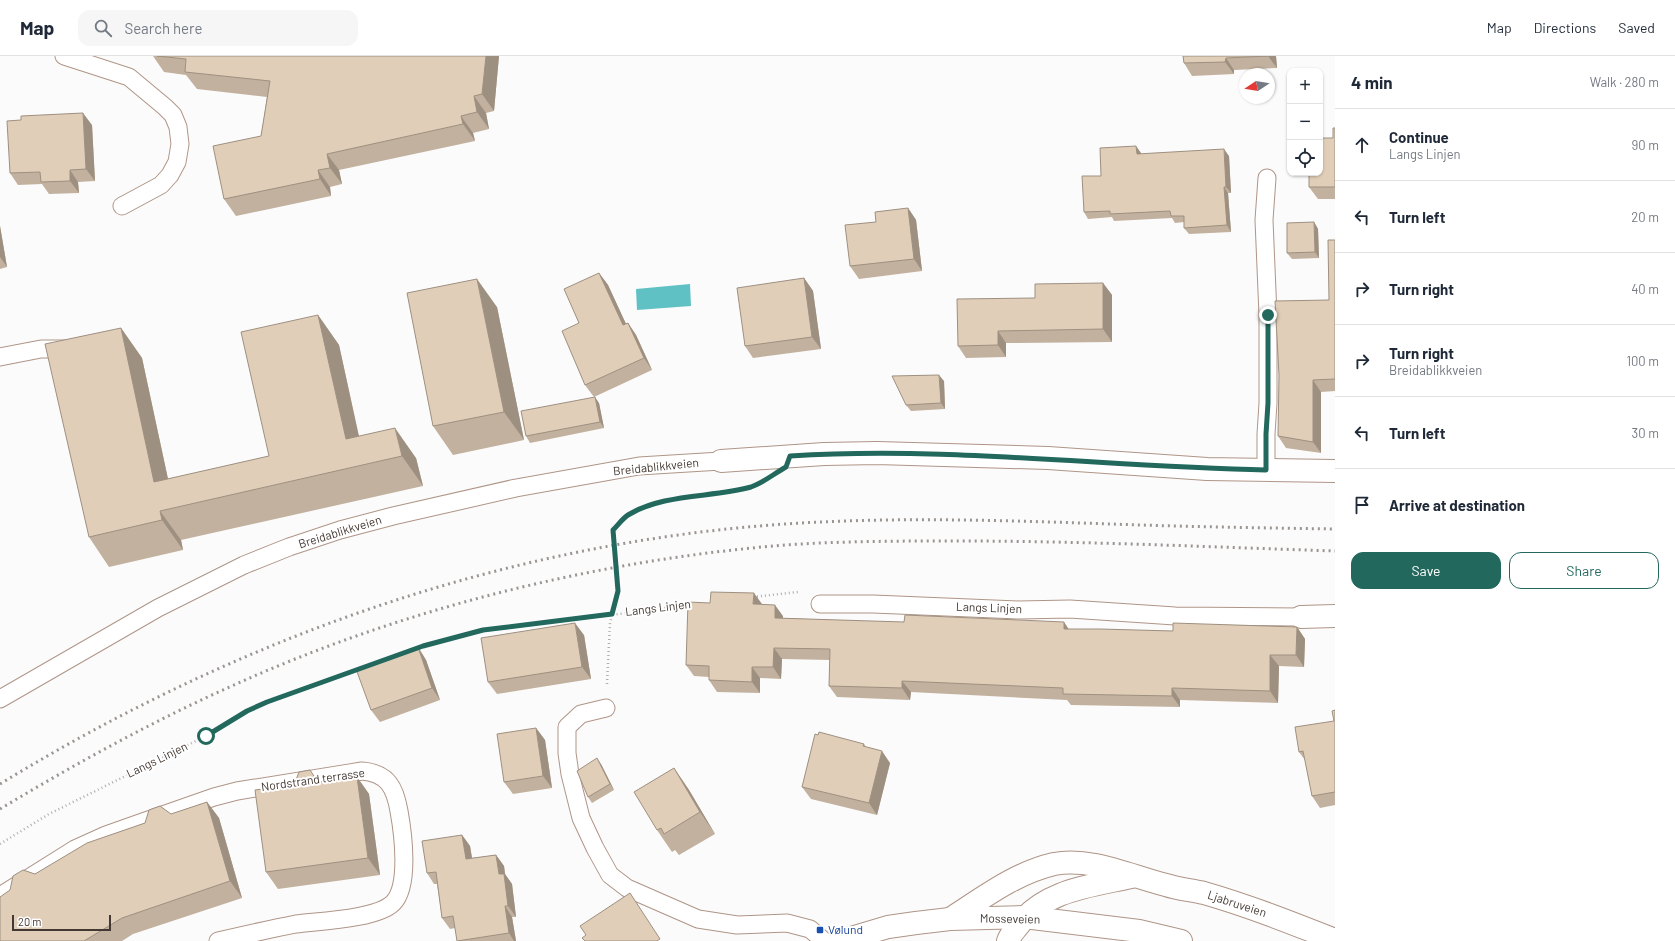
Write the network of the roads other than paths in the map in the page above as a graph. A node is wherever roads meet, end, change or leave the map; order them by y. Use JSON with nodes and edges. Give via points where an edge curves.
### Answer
{"nodes":[{"id":1,"x":64,"y":56,"type":"edge"},
{"id":2,"x":1267,"y":178,"type":"dead end"},
{"id":3,"x":122,"y":206,"type":"dead end"},
{"id":4,"x":88,"y":350,"type":"edge"},
{"id":5,"x":0,"y":356,"type":"edge"},
{"id":6,"x":721,"y":461,"type":"joint"},
{"id":7,"x":1266,"y":470,"type":"junction"},
{"id":8,"x":1335,"y":471,"type":"edge"},
{"id":9,"x":820,"y":604,"type":"road end"},
{"id":10,"x":1335,"y":616,"type":"edge"},
{"id":11,"x":1301,"y":617,"type":"joint"},
{"id":12,"x":0,"y":699,"type":"edge"},
{"id":13,"x":606,"y":708,"type":"road end"},
{"id":14,"x":1136,"y":876,"type":"junction"},
{"id":15,"x":0,"y":896,"type":"edge"},
{"id":16,"x":1024,"y":917,"type":"junction"},
{"id":17,"x":950,"y":919,"type":"junction"},
{"id":18,"x":1335,"y":940,"type":"edge"},
{"id":19,"x":219,"y":941,"type":"edge"},
{"id":20,"x":824,"y":941,"type":"edge"},
{"id":21,"x":840,"y":941,"type":"edge"},
{"id":22,"x":1008,"y":941,"type":"edge"},
{"id":23,"x":1181,"y":941,"type":"edge"}],
"edges":[{"from":1,"to":3,"type":"lane","via":[[129,77],[165,106],[173,115],[178,127],[180,144],[177,162],[170,175],[161,185]]},
{"from":2,"to":7,"type":"lane","via":[[1264,220],[1268,315]]},
{"from":4,"to":5,"type":"lane","via":[[41,349]]},
{"from":6,"to":7,"type":"main road","name":"Breidablikkveien","via":[[877,453],[1048,458],[1207,469]]},
{"from":6,"to":12,"type":"lane","name":"Breidablikkveien","via":[[639,466],[516,488],[340,530],[244,565],[158,608]]},
{"from":7,"to":8,"type":"main road","name":"Breidablikkveien"},
{"from":9,"to":11,"type":"lane","name":"Langs Linjen","via":[[1019,610],[1070,609],[1175,616]]},
{"from":10,"to":11,"type":"main road","name":"Langs Linjen"},
{"from":13,"to":20,"type":"lane","via":[[581,714],[566,727],[570,774],[582,818],[610,875],[627,888],[698,919],[737,925],[787,922],[810,929]]},
{"from":14,"to":16,"type":"main road","name":"Ljabruveien","via":[[1061,893]]},
{"from":14,"to":17,"type":"main road","name":"Ljabruveien","via":[[1085,863],[1054,864],[1008,881]]},
{"from":14,"to":18,"type":"main road","name":"Ljabruveien","via":[[1249,907]]},
{"from":15,"to":19,"type":"lane","name":"Nordstrand terrasse","via":[[75,850],[106,835],[214,797],[264,786],[362,771],[373,772],[388,781],[396,796],[404,859],[401,888],[394,902],[384,909],[362,915],[297,924]]},
{"from":16,"to":17,"type":"main road","name":"Mosseveien"},
{"from":16,"to":22,"type":"main road","name":"Ljabruveien"},
{"from":16,"to":23,"type":"main road","name":"Mosseveien","via":[[1139,931]]},
{"from":17,"to":21,"type":"main road","name":"Mosseveien","via":[[888,927]]}]}
